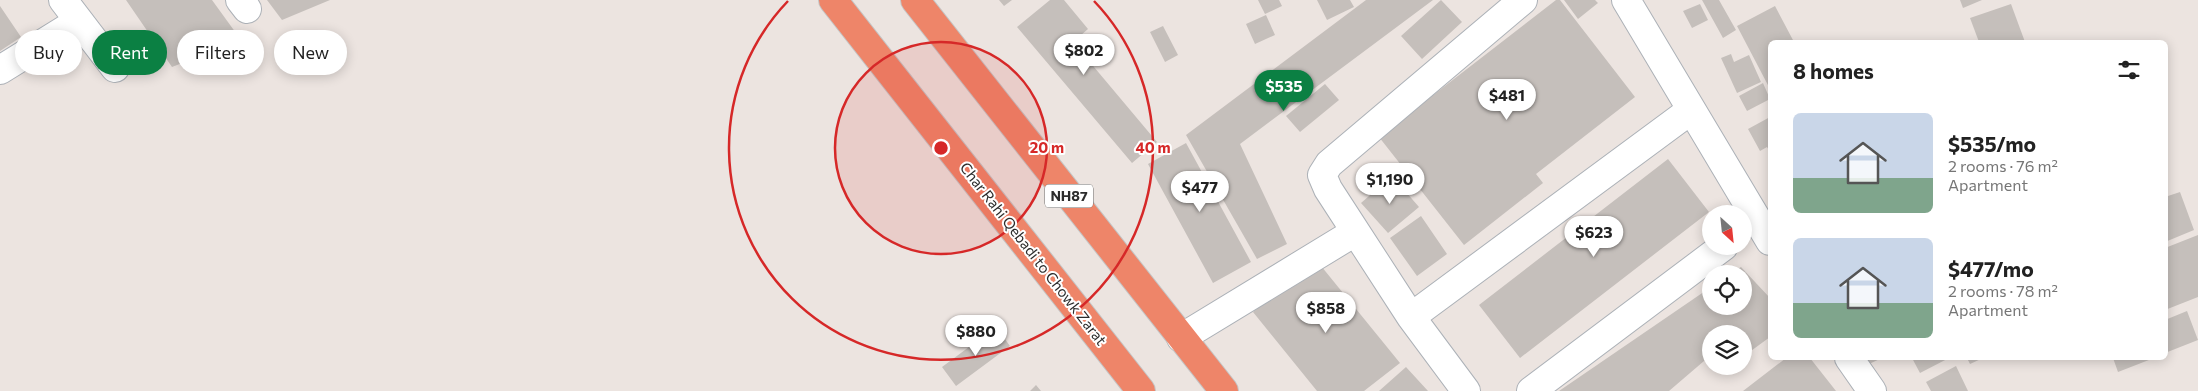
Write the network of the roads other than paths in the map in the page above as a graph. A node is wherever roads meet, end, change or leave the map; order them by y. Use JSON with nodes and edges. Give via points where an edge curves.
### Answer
{"nodes":[{"id":1,"x":833,"y":0,"type":"edge"},
{"id":2,"x":915,"y":0,"type":"edge"},
{"id":3,"x":1524,"y":0,"type":"edge"},
{"id":4,"x":1626,"y":0,"type":"edge"},
{"id":5,"x":71,"y":11,"type":"edge"},
{"id":6,"x":92,"y":39,"type":"edge"},
{"id":7,"x":0,"y":70,"type":"edge"},
{"id":8,"x":1691,"y":110,"type":"junction"},
{"id":9,"x":1757,"y":231,"type":"edge"},
{"id":10,"x":1355,"y":232,"type":"junction"},
{"id":11,"x":1712,"y":255,"type":"edge"},
{"id":12,"x":1411,"y":317,"type":"junction"},
{"id":13,"x":1181,"y":338,"type":"junction"},
{"id":14,"x":1850,"y":360,"type":"edge"},
{"id":15,"x":1141,"y":391,"type":"edge"},
{"id":16,"x":1224,"y":391,"type":"edge"},
{"id":17,"x":1466,"y":391,"type":"edge"},
{"id":18,"x":1531,"y":391,"type":"edge"},
{"id":19,"x":1872,"y":391,"type":"edge"}],
"edges":[{"from":1,"to":15,"type":"highway","name":"Char Rahi Qebadi to Chowk Zarat"},
{"from":2,"to":13,"type":"highway","number":"NH87"},
{"from":3,"to":10,"type":"lane","via":[[1329,164],[1322,174]]},
{"from":4,"to":8,"type":"lane"},
{"from":5,"to":6,"type":"lane"},
{"from":5,"to":7,"type":"lane"},
{"from":8,"to":9,"type":"lane"},
{"from":8,"to":12,"type":"lane"},
{"from":10,"to":12,"type":"lane"},
{"from":10,"to":13,"type":"lane"},
{"from":11,"to":18,"type":"lane"},
{"from":12,"to":17,"type":"lane"},
{"from":13,"to":16,"type":"highway","number":"NH87"},
{"from":14,"to":19,"type":"lane"}]}
